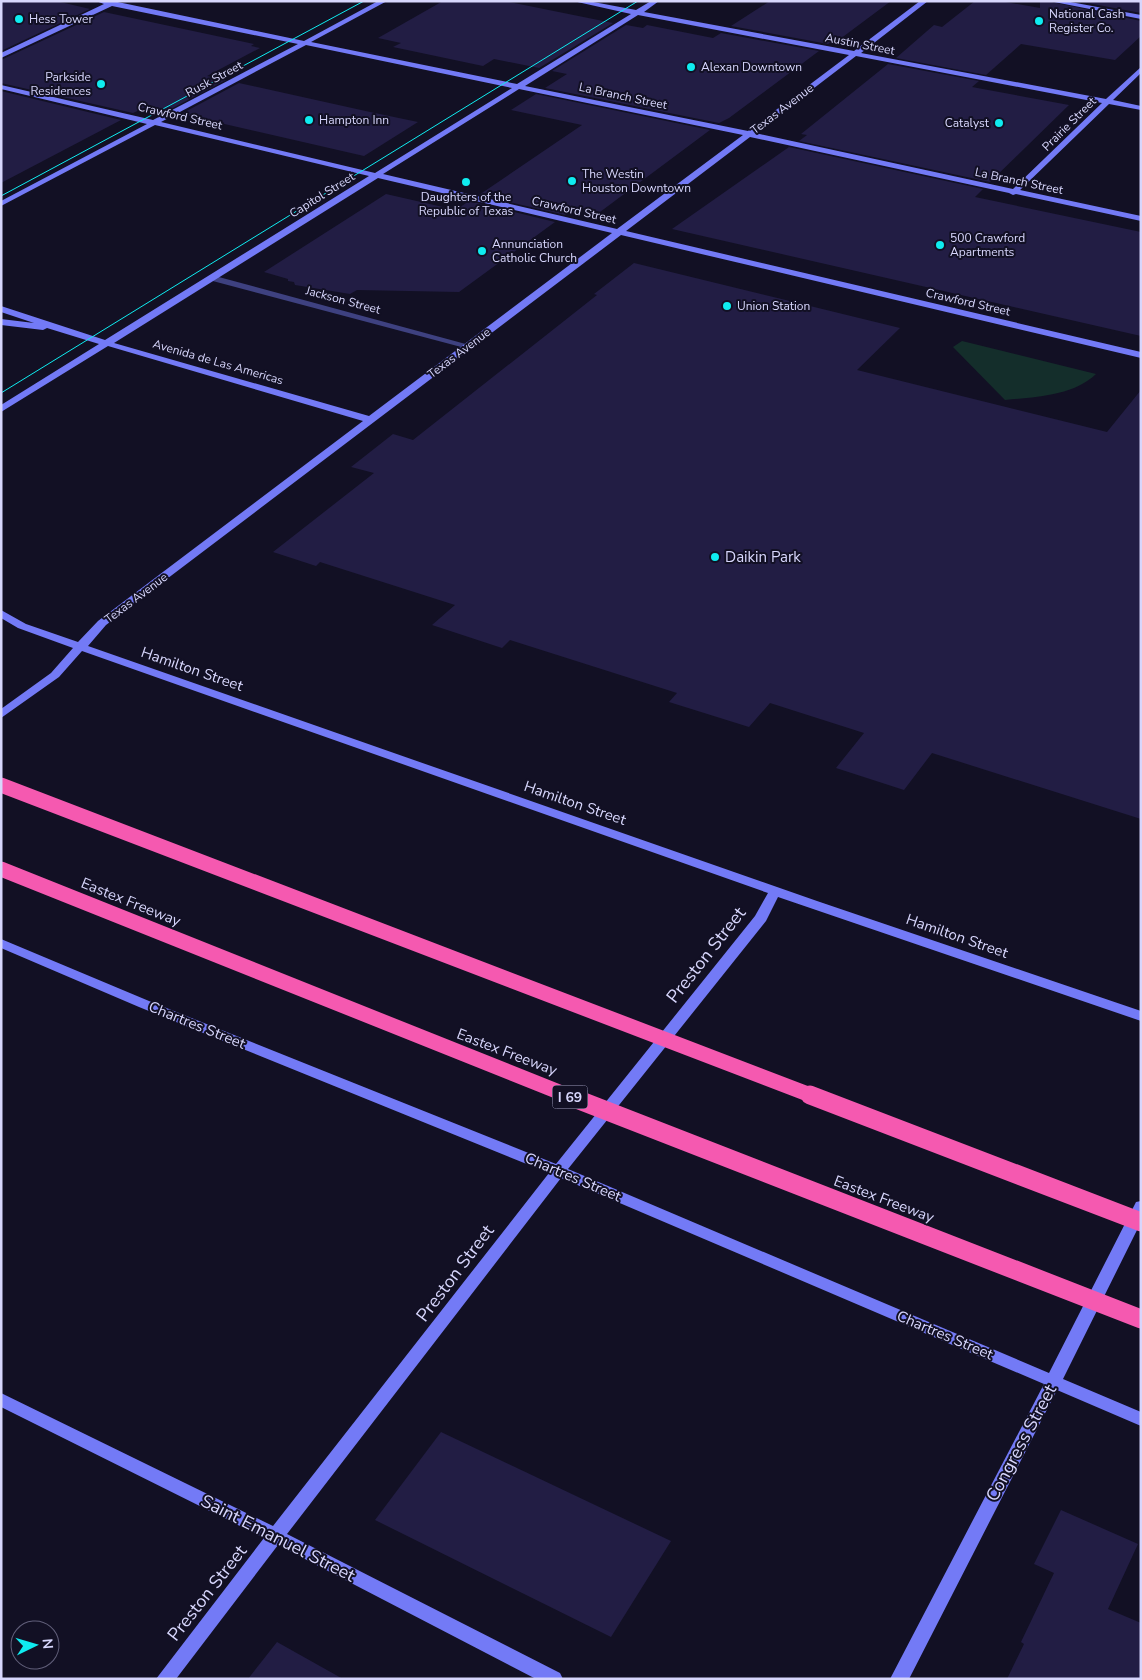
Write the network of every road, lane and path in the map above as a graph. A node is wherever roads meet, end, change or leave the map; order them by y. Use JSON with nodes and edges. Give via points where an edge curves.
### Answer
{"nodes":[{"id":1,"x":99,"y":1,"type":"edge"},
{"id":2,"x":384,"y":1,"type":"edge"},
{"id":3,"x":576,"y":1,"type":"edge"},
{"id":4,"x":656,"y":1,"type":"edge"},
{"id":5,"x":925,"y":1,"type":"edge"},
{"id":6,"x":1052,"y":1,"type":"edge"},
{"id":7,"x":112,"y":2,"type":"edge"},
{"id":8,"x":637,"y":13,"type":"junction"},
{"id":9,"x":1141,"y":17,"type":"edge"},
{"id":10,"x":305,"y":43,"type":"junction"},
{"id":11,"x":855,"y":54,"type":"junction"},
{"id":12,"x":1,"y":56,"type":"edge"},
{"id":13,"x":1141,"y":69,"type":"edge"},
{"id":14,"x":1,"y":87,"type":"edge"},
{"id":15,"x":517,"y":88,"type":"junction"},
{"id":16,"x":1107,"y":102,"type":"junction"},
{"id":17,"x":1141,"y":108,"type":"edge"},
{"id":18,"x":154,"y":123,"type":"junction"},
{"id":19,"x":749,"y":134,"type":"junction"},
{"id":20,"x":375,"y":176,"type":"junction"},
{"id":21,"x":1013,"y":193,"type":"junction"},
{"id":22,"x":1,"y":204,"type":"edge"},
{"id":23,"x":1141,"y":219,"type":"edge"},
{"id":24,"x":619,"y":233,"type":"junction"},
{"id":25,"x":212,"y":278,"type":"junction"},
{"id":26,"x":1,"y":309,"type":"edge"},
{"id":27,"x":1,"y":322,"type":"edge"},
{"id":28,"x":58,"y":329,"type":"junction"},
{"id":29,"x":108,"y":343,"type":"junction"},
{"id":30,"x":468,"y":346,"type":"junction"},
{"id":31,"x":1141,"y":355,"type":"edge"},
{"id":32,"x":1,"y":409,"type":"edge"},
{"id":33,"x":371,"y":420,"type":"junction"},
{"id":34,"x":1,"y":613,"type":"edge"},
{"id":35,"x":80,"y":646,"type":"junction"},
{"id":36,"x":1,"y":715,"type":"edge"},
{"id":37,"x":1,"y":785,"type":"edge"},
{"id":38,"x":1,"y":869,"type":"edge"},
{"id":39,"x":776,"y":891,"type":"junction"},
{"id":40,"x":1,"y":943,"type":"edge"},
{"id":41,"x":1141,"y":1016,"type":"edge"},
{"id":42,"x":559,"y":1171,"type":"junction"},
{"id":43,"x":1141,"y":1206,"type":"edge"},
{"id":44,"x":1141,"y":1222,"type":"edge"},
{"id":45,"x":1141,"y":1318,"type":"edge"},
{"id":46,"x":1053,"y":1382,"type":"junction"},
{"id":47,"x":1,"y":1400,"type":"edge"},
{"id":48,"x":1141,"y":1419,"type":"edge"},
{"id":49,"x":276,"y":1536,"type":"junction"},
{"id":50,"x":165,"y":1679,"type":"edge"},
{"id":51,"x":554,"y":1679,"type":"edge"},
{"id":52,"x":899,"y":1679,"type":"edge"}],
"edges":[{"from":1,"to":7,"type":"street","name":"La Branch Street"},
{"from":2,"to":10,"type":"street","name":"Rusk Street"},
{"from":3,"to":8,"type":"street","name":"Austin Street"},
{"from":4,"to":8,"type":"street","name":"Capitol Street"},
{"from":5,"to":11,"type":"street","name":"Texas Avenue"},
{"from":6,"to":9,"type":"street"},
{"from":7,"to":10,"type":"street","name":"La Branch Street"},
{"from":7,"to":12,"type":"street"},
{"from":8,"to":11,"type":"street","name":"Austin Street"},
{"from":8,"to":15,"type":"street","name":"Capitol Street"},
{"from":10,"to":15,"type":"street","name":"La Branch Street"},
{"from":10,"to":18,"type":"street","name":"Rusk Street"},
{"from":11,"to":16,"type":"street","name":"Austin Street"},
{"from":11,"to":19,"type":"street","name":"Texas Avenue"},
{"from":13,"to":16,"type":"street","name":"Prairie Street"},
{"from":14,"to":18,"type":"street","name":"Crawford Street"},
{"from":15,"to":19,"type":"street","name":"La Branch Street"},
{"from":15,"to":20,"type":"street","name":"Capitol Street"},
{"from":16,"to":17,"type":"street","name":"Austin Street"},
{"from":16,"to":21,"type":"street","name":"Prairie Street"},
{"from":18,"to":20,"type":"street","name":"Crawford Street"},
{"from":18,"to":22,"type":"street","name":"Rusk Street"},
{"from":19,"to":21,"type":"street","name":"La Branch Street"},
{"from":19,"to":24,"type":"street","name":"Texas Avenue"},
{"from":20,"to":24,"type":"street","name":"Crawford Street"},
{"from":20,"to":25,"type":"street","name":"Capitol Street"},
{"from":21,"to":23,"type":"street","name":"La Branch Street"},
{"from":24,"to":30,"type":"street","name":"Texas Avenue"},
{"from":24,"to":31,"type":"street","name":"Crawford Street"},
{"from":25,"to":29,"type":"street","name":"Capitol Street"},
{"from":25,"to":30,"type":"street","name":"Jackson Street"},
{"from":26,"to":28,"type":"street","name":"Avenida de Las Americas","via":[[38,319]]},
{"from":27,"to":28,"type":"street","name":"Avenida de Las Americas"},
{"from":28,"to":29,"type":"street","name":"Avenida de Las Americas"},
{"from":29,"to":32,"type":"street","name":"Capitol Street"},
{"from":29,"to":33,"type":"street","name":"Avenida de Las Americas"},
{"from":30,"to":33,"type":"street","name":"Texas Avenue"},
{"from":33,"to":35,"type":"street","name":"Texas Avenue","via":[[102,623]]},
{"from":34,"to":35,"type":"street","name":"Hamilton Street","via":[[22,626]]},
{"from":35,"to":36,"type":"street","name":"Texas Avenue","via":[[54,675]]},
{"from":35,"to":39,"type":"street","name":"Hamilton Street"},
{"from":37,"to":44,"type":"highway","bridge":true},
{"from":38,"to":45,"type":"highway","name":"Eastex Freeway","number":"I 69","bridge":true,"via":[[401,1031]]},
{"from":39,"to":41,"type":"street","name":"Hamilton Street"},
{"from":39,"to":42,"type":"street","name":"Preston Street","via":[[757,924]]},
{"from":40,"to":42,"type":"street","name":"Chartres Street"},
{"from":42,"to":46,"type":"street","name":"Chartres Street"},
{"from":42,"to":49,"type":"street","name":"Preston Street"},
{"from":43,"to":46,"type":"street","name":"Congress Street"},
{"from":46,"to":48,"type":"street","name":"Chartres Street"},
{"from":46,"to":52,"type":"street","name":"Congress Street"},
{"from":47,"to":49,"type":"street","name":"Saint Emanuel Street"},
{"from":49,"to":50,"type":"street","name":"Preston Street"},
{"from":49,"to":51,"type":"street","name":"Saint Emanuel Street"}]}
